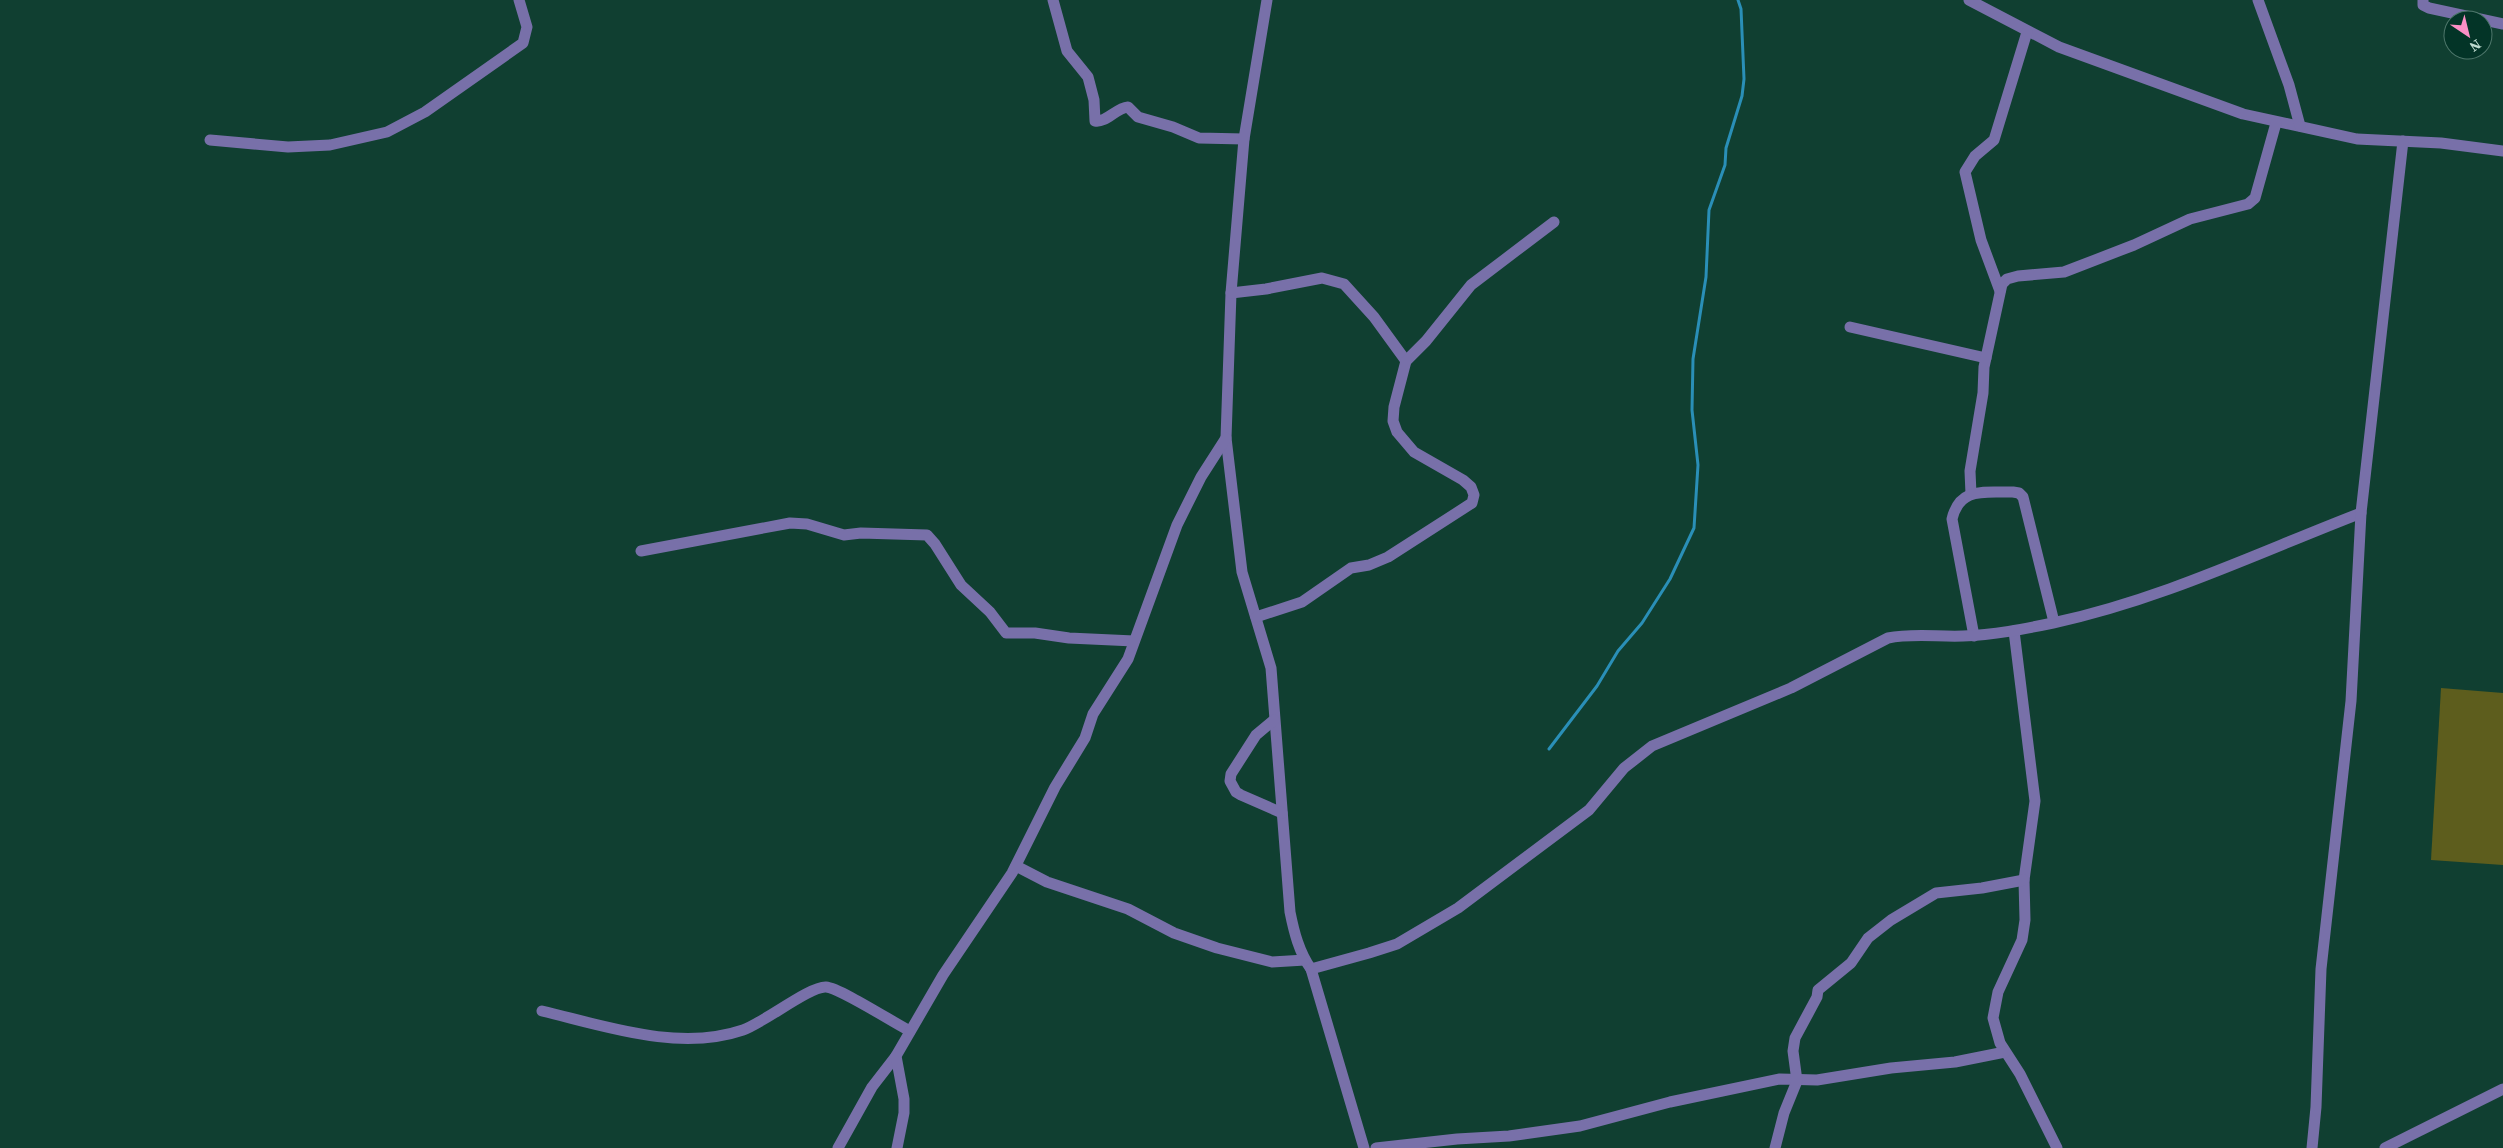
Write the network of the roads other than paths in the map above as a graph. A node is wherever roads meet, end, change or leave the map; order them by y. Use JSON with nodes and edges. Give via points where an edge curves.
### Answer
{"nodes":[{"id":1,"x":519,"y":0,"type":"edge"},
{"id":2,"x":1053,"y":0,"type":"edge"},
{"id":3,"x":1267,"y":0,"type":"edge"},
{"id":4,"x":1969,"y":0,"type":"edge"},
{"id":5,"x":2258,"y":0,"type":"edge"},
{"id":6,"x":2423,"y":0,"type":"edge"},
{"id":7,"x":2503,"y":24,"type":"edge"},
{"id":8,"x":2027,"y":32,"type":"junction"},
{"id":9,"x":2276,"y":122,"type":"junction"},
{"id":10,"x":2300,"y":126,"type":"junction"},
{"id":11,"x":1244,"y":139,"type":"junction"},
{"id":12,"x":210,"y":140,"type":"dead end"},
{"id":13,"x":2403,"y":141,"type":"junction"},
{"id":14,"x":2503,"y":152,"type":"edge"},
{"id":15,"x":1554,"y":222,"type":"dead end"},
{"id":16,"x":2000,"y":291,"type":"junction"},
{"id":17,"x":1230,"y":293,"type":"junction"},
{"id":18,"x":1850,"y":327,"type":"dead end"},
{"id":19,"x":1986,"y":358,"type":"junction"},
{"id":20,"x":1406,"y":361,"type":"junction"},
{"id":21,"x":1226,"y":438,"type":"junction"},
{"id":22,"x":1971,"y":494,"type":"junction"},
{"id":23,"x":2361,"y":513,"type":"junction"},
{"id":24,"x":641,"y":551,"type":"dead end"},
{"id":25,"x":1256,"y":616,"type":"junction"},
{"id":26,"x":2054,"y":622,"type":"junction"},
{"id":27,"x":2014,"y":631,"type":"junction"},
{"id":28,"x":1974,"y":636,"type":"junction"},
{"id":29,"x":1134,"y":642,"type":"junction"},
{"id":30,"x":1274,"y":720,"type":"junction"},
{"id":31,"x":1282,"y":813,"type":"junction"},
{"id":32,"x":1016,"y":866,"type":"junction"},
{"id":33,"x":2024,"y":880,"type":"junction"},
{"id":34,"x":1308,"y":964,"type":"junction"},
{"id":35,"x":542,"y":1011,"type":"dead end"},
{"id":36,"x":910,"y":1032,"type":"junction"},
{"id":37,"x":2005,"y":1052,"type":"junction"},
{"id":38,"x":896,"y":1056,"type":"junction"},
{"id":39,"x":1797,"y":1081,"type":"junction"},
{"id":40,"x":2503,"y":1090,"type":"edge"},
{"id":41,"x":838,"y":1148,"type":"edge"},
{"id":42,"x":897,"y":1148,"type":"edge"},
{"id":43,"x":1364,"y":1148,"type":"edge"},
{"id":44,"x":1376,"y":1148,"type":"edge"},
{"id":45,"x":1775,"y":1148,"type":"edge"},
{"id":46,"x":2057,"y":1148,"type":"edge"},
{"id":47,"x":2312,"y":1148,"type":"edge"},
{"id":48,"x":2385,"y":1148,"type":"edge"}],
"edges":[{"from":1,"to":12,"type":"street","via":[[526,28],[523,43],[403,126],[330,145],[288,147]]},
{"from":2,"to":11,"type":"street","via":[[1067,51],[1088,77],[1094,100],[1094,121],[1099,122],[1128,107],[1138,118],[1174,127],[1198,138]]},
{"from":3,"to":11,"type":"street"},
{"from":4,"to":8,"type":"street"},
{"from":5,"to":10,"type":"street","via":[[2289,85]]},
{"from":6,"to":7,"type":"street","via":[[2423,5],[2429,8]]},
{"from":8,"to":9,"type":"street","via":[[2059,47],[2215,104]]},
{"from":8,"to":16,"type":"street","via":[[1994,140],[1975,156],[1965,172],[1981,240]]},
{"from":9,"to":10,"type":"street"},
{"from":9,"to":16,"type":"street","via":[[2255,198],[2248,204],[2190,219],[2064,272],[2007,279]]},
{"from":10,"to":13,"type":"street","via":[[2357,138]]},
{"from":11,"to":17,"type":"street"},
{"from":13,"to":14,"type":"street"},
{"from":13,"to":23,"type":"street"},
{"from":15,"to":20,"type":"street","via":[[1471,285],[1426,342]]},
{"from":16,"to":19,"type":"street"},
{"from":17,"to":20,"type":"street","via":[[1266,290],[1322,278],[1344,284],[1374,317]]},
{"from":17,"to":21,"type":"street"},
{"from":18,"to":19,"type":"street"},
{"from":19,"to":22,"type":"street","via":[[1970,472]]},
{"from":20,"to":25,"type":"street","via":[[1394,407],[1393,421],[1397,432],[1414,452],[1471,487],[1472,503],[1388,557],[1351,568],[1302,602]]},
{"from":21,"to":25,"type":"street","via":[[1242,572]]},
{"from":21,"to":29,"type":"street","via":[[1176,525]]},
{"from":22,"to":26,"type":"street","via":[[2013,492],[2022,497]]},
{"from":22,"to":28,"type":"street","via":[[1955,507],[1952,519]]},
{"from":23,"to":26,"type":"street","via":[[2187,584],[2116,608]]},
{"from":23,"to":47,"type":"street","via":[[2351,701],[2321,969]]},
{"from":24,"to":29,"type":"street","via":[[790,523],[807,524],[844,535],[926,535],[969,594],[990,612],[1008,635],[1035,633]]},
{"from":25,"to":30,"type":"street","via":[[1271,668]]},
{"from":26,"to":27,"type":"street"},
{"from":27,"to":28,"type":"street"},
{"from":27,"to":33,"type":"street","via":[[2035,801]]},
{"from":28,"to":34,"type":"street","via":[[1901,635],[1888,638],[1791,688],[1652,746],[1624,768],[1589,810],[1458,908],[1397,944],[1369,953]]},
{"from":29,"to":32,"type":"street","via":[[1128,659],[1093,714],[1085,738],[1055,787]]},
{"from":30,"to":31,"type":"street"},
{"from":30,"to":31,"type":"street","via":[[1256,735],[1231,774],[1230,781],[1236,792]]},
{"from":31,"to":34,"type":"street","via":[[1290,912]]},
{"from":32,"to":34,"type":"street","via":[[1047,882],[1128,909],[1174,933],[1217,948],[1272,962]]},
{"from":32,"to":36,"type":"street","via":[[943,975]]},
{"from":33,"to":37,"type":"street","via":[[2022,940],[1998,992],[1993,1018]]},
{"from":33,"to":39,"type":"street","via":[[1936,893],[1868,938],[1851,963],[1818,990],[1797,1032],[1793,1051]]},
{"from":34,"to":43,"type":"street"},
{"from":35,"to":36,"type":"street","via":[[656,1036],[710,1037],[758,1024],[812,990],[829,987]]},
{"from":36,"to":38,"type":"street"},
{"from":37,"to":39,"type":"street","via":[[1955,1062]]},
{"from":37,"to":46,"type":"street","via":[[2020,1074]]},
{"from":38,"to":41,"type":"street","via":[[872,1086]]},
{"from":38,"to":42,"type":"street","via":[[904,1099]]},
{"from":39,"to":44,"type":"street","via":[[1780,1079],[1755,1084],[1646,1107],[1580,1126]]},
{"from":39,"to":45,"type":"street"},
{"from":40,"to":48,"type":"street"}]}
